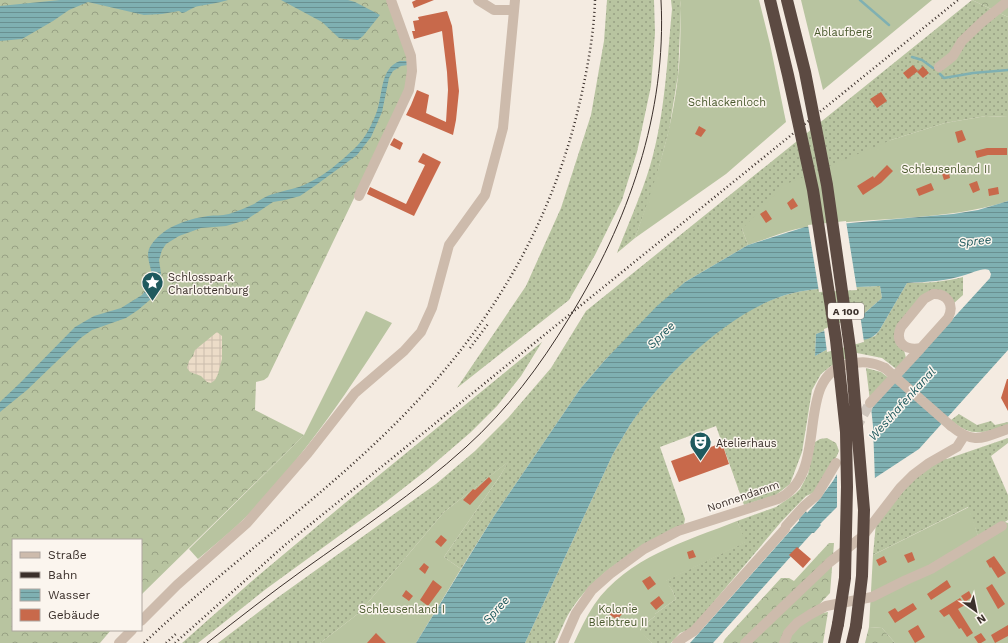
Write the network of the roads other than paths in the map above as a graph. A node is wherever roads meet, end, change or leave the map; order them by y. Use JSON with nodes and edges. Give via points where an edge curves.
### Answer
{"nodes":[{"id":1,"x":391,"y":0,"type":"edge"},
{"id":2,"x":478,"y":0,"type":"edge"},
{"id":3,"x":770,"y":0,"type":"edge"},
{"id":4,"x":787,"y":0,"type":"edge"},
{"id":5,"x":1008,"y":1,"type":"edge"},
{"id":6,"x":515,"y":5,"type":"edge"},
{"id":7,"x":939,"y":67,"type":"dead end"},
{"id":8,"x":359,"y":196,"type":"dead end"},
{"id":9,"x":921,"y":348,"type":"junction"},
{"id":10,"x":870,"y":403,"type":"tunnel mouth"},
{"id":11,"x":1008,"y":429,"type":"edge"},
{"id":12,"x":964,"y":436,"type":"junction"},
{"id":13,"x":836,"y":463,"type":"dead end"},
{"id":14,"x":872,"y":524,"type":"junction"},
{"id":15,"x":1002,"y":526,"type":"dead end"},
{"id":16,"x":858,"y":600,"type":"junction"},
{"id":17,"x":142,"y":620,"type":"edge"},
{"id":18,"x":131,"y":631,"type":"edge"},
{"id":19,"x":119,"y":643,"type":"edge"},
{"id":20,"x":563,"y":643,"type":"edge"},
{"id":21,"x":677,"y":643,"type":"edge"},
{"id":22,"x":745,"y":643,"type":"edge"},
{"id":23,"x":784,"y":643,"type":"edge"},
{"id":24,"x":834,"y":643,"type":"edge"},
{"id":25,"x":852,"y":643,"type":"edge"}],
"edges":[{"from":1,"to":8,"type":"street","via":[[411,56],[411,80],[409,90]]},
{"from":2,"to":6,"type":"street","via":[[494,10]]},
{"from":3,"to":24,"type":"highway","number":"A 100","bridge":true,"via":[[813,190],[836,340],[846,432],[844,578]]},
{"from":4,"to":25,"type":"highway","number":"A 100","bridge":true,"via":[[805,72],[827,185],[852,355],[864,510],[862,576]]},
{"from":5,"to":7,"type":"street","via":[[962,41],[952,56]]},
{"from":6,"to":17,"type":"street","via":[[503,128],[485,195],[449,245],[432,308],[421,332],[404,351],[355,393],[308,453],[247,523]]},
{"from":9,"to":9,"type":"street","via":[[911,349],[903,346],[899,339],[899,330],[924,299],[933,294],[941,294],[950,302],[950,314]]},
{"from":9,"to":10,"type":"street"},
{"from":11,"to":12,"type":"street","via":[[979,439]]},
{"from":12,"to":14,"type":"street","via":[[957,447],[929,463],[905,484]]},
{"from":12,"to":20,"type":"street","name":"Nonnendamm","bridge":true,"via":[[885,368],[875,363],[843,365],[821,384],[816,399],[807,460],[798,482],[789,492],[778,499],[678,531],[644,549],[592,590],[576,613]]},
{"from":13,"to":21,"type":"street","via":[[817,495],[804,506],[694,631]]},
{"from":14,"to":16,"type":"street"},
{"from":14,"to":22,"type":"street","via":[[863,536],[830,562]]},
{"from":15,"to":16,"type":"street","via":[[931,569],[872,598]]},
{"from":16,"to":23,"type":"street","via":[[826,606],[811,614],[797,623],[788,633]]},
{"from":18,"to":19,"type":"street"}]}
